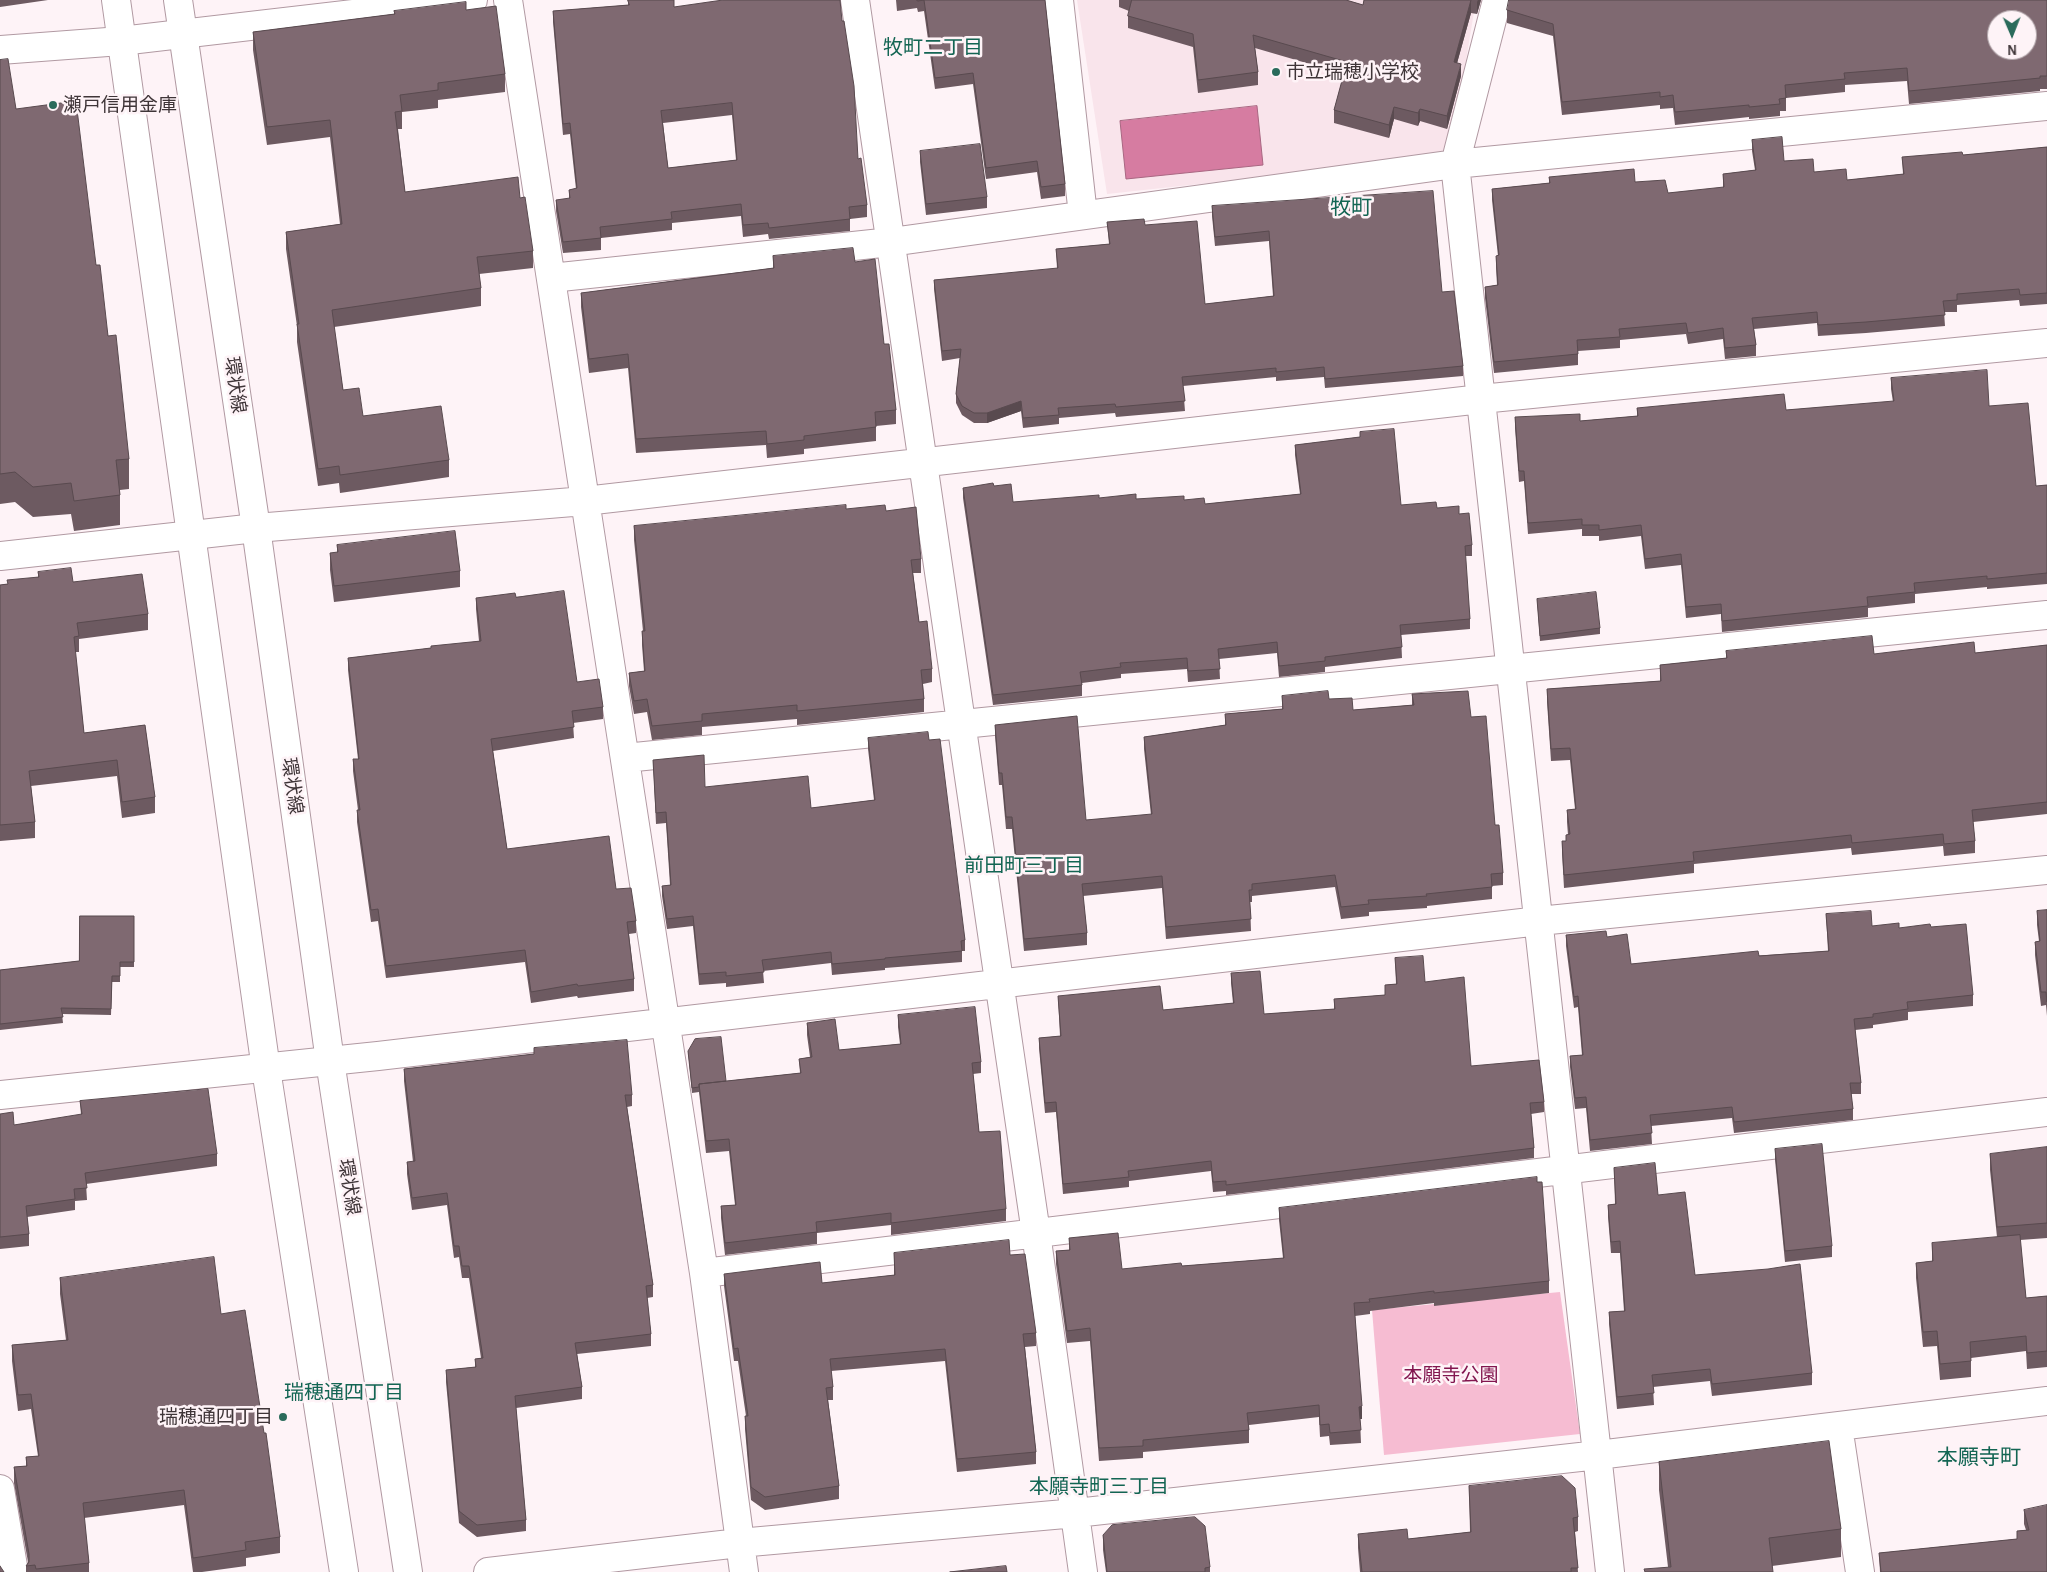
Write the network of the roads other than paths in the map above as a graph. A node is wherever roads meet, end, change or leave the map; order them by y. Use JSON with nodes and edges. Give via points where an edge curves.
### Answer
{"nodes":[{"id":1,"x":116,"y":0,"type":"edge"},
{"id":2,"x":178,"y":0,"type":"edge"},
{"id":3,"x":473,"y":0,"type":"edge"},
{"id":4,"x":508,"y":0,"type":"edge"},
{"id":5,"x":855,"y":0,"type":"edge"},
{"id":6,"x":1059,"y":0,"type":"edge"},
{"id":7,"x":1497,"y":0,"type":"edge"},
{"id":8,"x":182,"y":34,"type":"junction"},
{"id":9,"x":121,"y":42,"type":"junction"},
{"id":10,"x":0,"y":50,"type":"edge"},
{"id":11,"x":2047,"y":106,"type":"edge"},
{"id":12,"x":1456,"y":164,"type":"junction"},
{"id":13,"x":1082,"y":215,"type":"junction"},
{"id":14,"x":891,"y":242,"type":"junction"},
{"id":15,"x":551,"y":278,"type":"junction"},
{"id":16,"x":2047,"y":343,"type":"edge"},
{"id":17,"x":1481,"y":399,"type":"junction"},
{"id":18,"x":924,"y":463,"type":"junction"},
{"id":19,"x":585,"y":501,"type":"junction"},
{"id":20,"x":256,"y":528,"type":"junction"},
{"id":21,"x":191,"y":534,"type":"junction"},
{"id":22,"x":0,"y":556,"type":"edge"},
{"id":23,"x":2047,"y":615,"type":"edge"},
{"id":24,"x":1511,"y":669,"type":"junction"},
{"id":25,"x":962,"y":724,"type":"junction"},
{"id":26,"x":625,"y":758,"type":"junction"},
{"id":27,"x":2047,"y":870,"type":"edge"},
{"id":28,"x":1539,"y":921,"type":"junction"},
{"id":29,"x":1000,"y":985,"type":"junction"},
{"id":30,"x":665,"y":1024,"type":"junction"},
{"id":31,"x":330,"y":1061,"type":"junction"},
{"id":32,"x":266,"y":1069,"type":"junction"},
{"id":33,"x":0,"y":1095,"type":"edge"},
{"id":34,"x":2047,"y":1112,"type":"edge"},
{"id":35,"x":1566,"y":1170,"type":"junction"},
{"id":36,"x":1036,"y":1233,"type":"junction"},
{"id":37,"x":704,"y":1274,"type":"junction"},
{"id":38,"x":2047,"y":1401,"type":"edge"},
{"id":39,"x":1838,"y":1426,"type":"junction"},
{"id":40,"x":1598,"y":1455,"type":"junction"},
{"id":41,"x":0,"y":1489,"type":"edge"},
{"id":42,"x":1076,"y":1513,"type":"junction"},
{"id":43,"x":740,"y":1543,"type":"junction"},
{"id":44,"x":14,"y":1572,"type":"edge"},
{"id":45,"x":344,"y":1572,"type":"edge"},
{"id":46,"x":408,"y":1572,"type":"edge"},
{"id":47,"x":488,"y":1572,"type":"edge"},
{"id":48,"x":744,"y":1572,"type":"edge"},
{"id":49,"x":1083,"y":1572,"type":"edge"},
{"id":50,"x":1610,"y":1572,"type":"edge"},
{"id":51,"x":1860,"y":1572,"type":"edge"}],
"edges":[{"from":1,"to":9,"type":"street"},
{"from":2,"to":8,"type":"street","name":"環状線"},
{"from":3,"to":8,"type":"street"},
{"from":4,"to":15,"type":"street"},
{"from":5,"to":14,"type":"street"},
{"from":6,"to":13,"type":"street"},
{"from":7,"to":12,"type":"street"},
{"from":8,"to":9,"type":"street"},
{"from":8,"to":20,"type":"street","name":"環状線"},
{"from":9,"to":10,"type":"street"},
{"from":9,"to":21,"type":"street"},
{"from":11,"to":12,"type":"street"},
{"from":12,"to":13,"type":"street"},
{"from":12,"to":17,"type":"street"},
{"from":13,"to":14,"type":"street"},
{"from":14,"to":15,"type":"street"},
{"from":14,"to":18,"type":"street"},
{"from":15,"to":19,"type":"street"},
{"from":16,"to":17,"type":"street"},
{"from":17,"to":18,"type":"street"},
{"from":17,"to":24,"type":"street"},
{"from":18,"to":19,"type":"street"},
{"from":18,"to":25,"type":"street"},
{"from":19,"to":20,"type":"street"},
{"from":19,"to":26,"type":"street"},
{"from":20,"to":21,"type":"street"},
{"from":20,"to":31,"type":"street","name":"環状線"},
{"from":21,"to":22,"type":"street"},
{"from":21,"to":32,"type":"street"},
{"from":23,"to":24,"type":"street"},
{"from":24,"to":25,"type":"street"},
{"from":24,"to":28,"type":"street"},
{"from":25,"to":26,"type":"street"},
{"from":25,"to":29,"type":"street"},
{"from":26,"to":30,"type":"street"},
{"from":27,"to":28,"type":"street"},
{"from":28,"to":29,"type":"street"},
{"from":28,"to":35,"type":"street"},
{"from":29,"to":30,"type":"street"},
{"from":29,"to":36,"type":"street"},
{"from":30,"to":31,"type":"street"},
{"from":30,"to":37,"type":"street"},
{"from":31,"to":32,"type":"street"},
{"from":31,"to":46,"type":"street","name":"環状線"},
{"from":32,"to":33,"type":"street"},
{"from":32,"to":45,"type":"street"},
{"from":34,"to":35,"type":"street"},
{"from":35,"to":36,"type":"street"},
{"from":35,"to":40,"type":"street"},
{"from":36,"to":37,"type":"street"},
{"from":36,"to":42,"type":"street"},
{"from":37,"to":43,"type":"street"},
{"from":38,"to":39,"type":"street"},
{"from":39,"to":40,"type":"street"},
{"from":39,"to":51,"type":"street"},
{"from":40,"to":42,"type":"street"},
{"from":40,"to":50,"type":"street"},
{"from":41,"to":44,"type":"street"},
{"from":42,"to":43,"type":"street"},
{"from":42,"to":49,"type":"street"},
{"from":43,"to":47,"type":"street"},
{"from":43,"to":48,"type":"street"}]}
